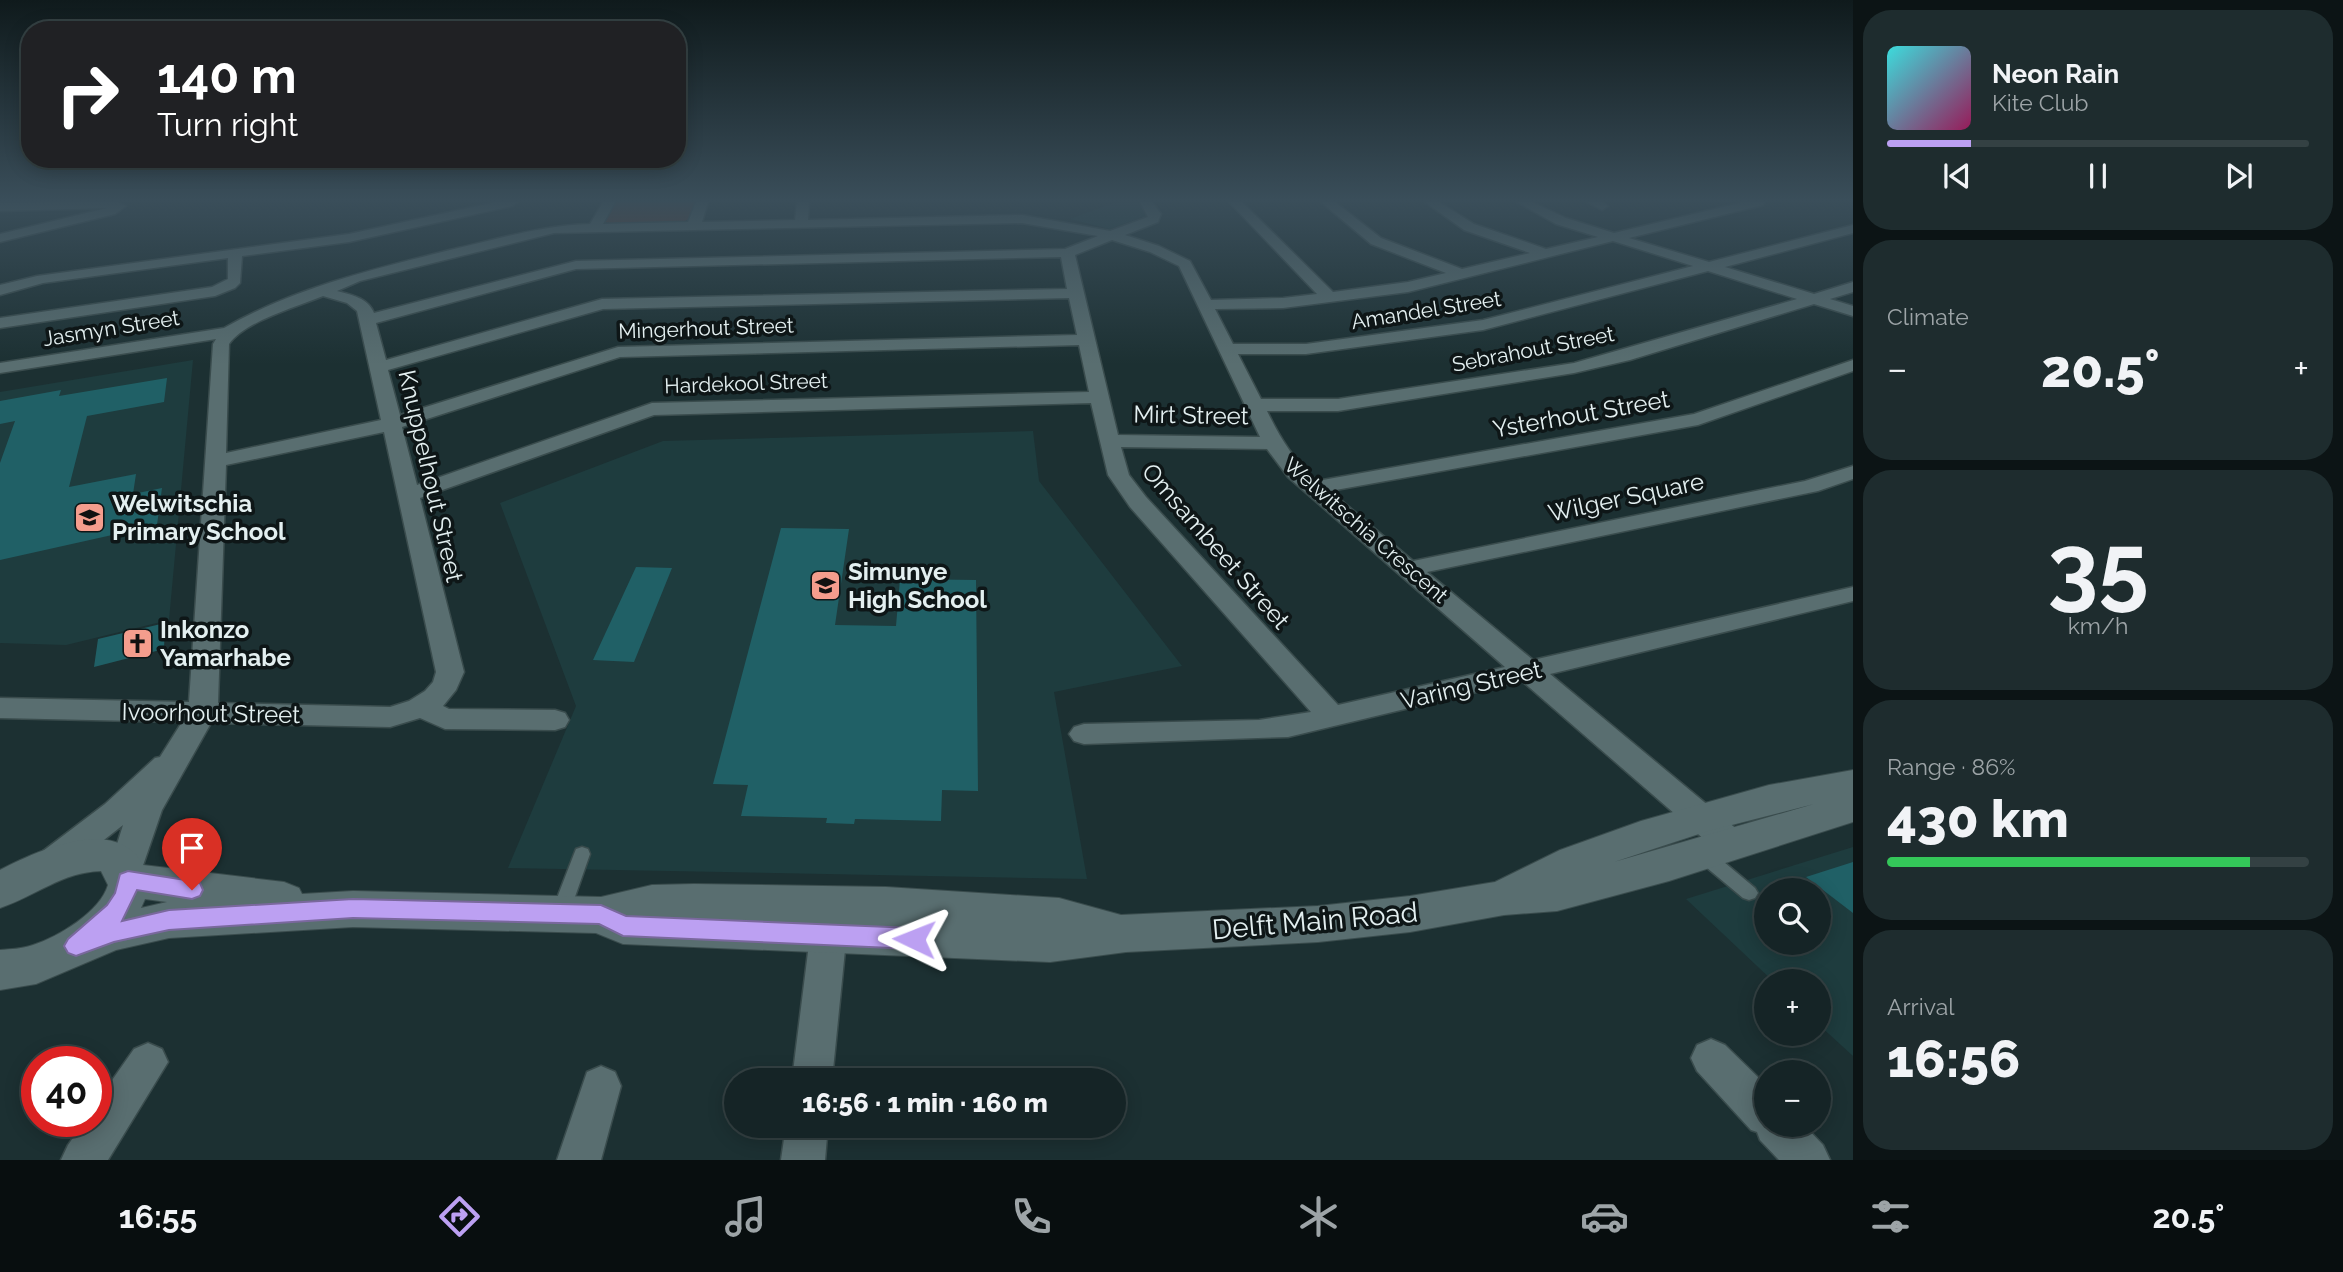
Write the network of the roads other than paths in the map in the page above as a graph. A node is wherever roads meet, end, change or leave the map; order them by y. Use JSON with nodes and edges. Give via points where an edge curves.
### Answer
{"nodes":[{"id":1,"x":212,"y":256,"type":"edge"},
{"id":2,"x":235,"y":256,"type":"edge"},
{"id":3,"x":362,"y":256,"type":"edge"},
{"id":4,"x":394,"y":256,"type":"edge"},
{"id":5,"x":939,"y":256,"type":"edge"},
{"id":6,"x":1068,"y":256,"type":"edge"},
{"id":7,"x":1172,"y":256,"type":"edge"},
{"id":8,"x":1289,"y":256,"type":"edge"},
{"id":9,"x":1415,"y":256,"type":"edge"},
{"id":10,"x":1538,"y":256,"type":"edge"},
{"id":11,"x":1676,"y":256,"type":"edge"},
{"id":12,"x":1747,"y":256,"type":"edge"},
{"id":13,"x":365,"y":261,"type":"junction"},
{"id":14,"x":1708,"y":266,"type":"junction"},
{"id":15,"x":1461,"y":274,"type":"junction"},
{"id":16,"x":1853,"y":287,"type":"edge"},
{"id":17,"x":0,"y":290,"type":"edge"},
{"id":18,"x":321,"y":291,"type":"junction"},
{"id":19,"x":1077,"y":293,"type":"junction"},
{"id":20,"x":1329,"y":297,"type":"junction"},
{"id":21,"x":1813,"y":299,"type":"junction"},
{"id":22,"x":1206,"y":305,"type":"junction"},
{"id":23,"x":1853,"y":311,"type":"edge"},
{"id":24,"x":368,"y":320,"type":"junction"},
{"id":25,"x":0,"y":323,"type":"edge"},
{"id":26,"x":229,"y":332,"type":"junction"},
{"id":27,"x":1087,"y":340,"type":"junction"},
{"id":28,"x":1227,"y":349,"type":"junction"},
{"id":29,"x":1853,"y":365,"type":"edge"},
{"id":30,"x":379,"y":367,"type":"junction"},
{"id":31,"x":0,"y":368,"type":"edge"},
{"id":32,"x":1099,"y":397,"type":"junction"},
{"id":33,"x":1254,"y":405,"type":"junction"},
{"id":34,"x":392,"y":424,"type":"junction"},
{"id":35,"x":1109,"y":441,"type":"junction"},
{"id":36,"x":1273,"y":443,"type":"junction"},
{"id":37,"x":215,"y":461,"type":"junction"},
{"id":38,"x":1853,"y":472,"type":"edge"},
{"id":39,"x":1312,"y":488,"type":"junction"},
{"id":40,"x":410,"y":495,"type":"junction"},
{"id":41,"x":1408,"y":569,"type":"junction"},
{"id":42,"x":1853,"y":594,"type":"edge"},
{"id":43,"x":1529,"y":671,"type":"junction"},
{"id":44,"x":428,"y":703,"type":"junction"},
{"id":45,"x":0,"y":708,"type":"edge"},
{"id":46,"x":203,"y":713,"type":"junction"},
{"id":47,"x":1333,"y":718,"type":"junction"},
{"id":48,"x":555,"y":720,"type":"dead end"},
{"id":49,"x":1084,"y":734,"type":"dead end"},
{"id":50,"x":176,"y":756,"type":"junction"},
{"id":51,"x":1853,"y":784,"type":"edge"},
{"id":52,"x":1853,"y":807,"type":"edge"},
{"id":53,"x":1702,"y":836,"type":"junction"},
{"id":54,"x":582,"y":854,"type":"dead end"},
{"id":55,"x":127,"y":875,"type":"junction"},
{"id":56,"x":17,"y":879,"type":"edge"},
{"id":57,"x":1749,"y":893,"type":"dead end"},
{"id":58,"x":353,"y":909,"type":"junction"},
{"id":59,"x":559,"y":914,"type":"junction"},
{"id":60,"x":830,"y":920,"type":"junction"},
{"id":61,"x":60,"y":954,"type":"junction"},
{"id":62,"x":0,"y":970,"type":"edge"},
{"id":63,"x":0,"y":989,"type":"edge"},
{"id":64,"x":1711,"y":1058,"type":"dead end"},
{"id":65,"x":148,"y":1062,"type":"dead end"},
{"id":66,"x":813,"y":1068,"type":"edge"},
{"id":67,"x":601,"y":1086,"type":"dead end"},
{"id":68,"x":1754,"y":1103,"type":"edge"},
{"id":69,"x":1786,"y":1137,"type":"edge"},
{"id":70,"x":806,"y":1138,"type":"edge"},
{"id":71,"x":83,"y":1160,"type":"edge"},
{"id":72,"x":579,"y":1160,"type":"edge"},
{"id":73,"x":803,"y":1160,"type":"edge"},
{"id":74,"x":1808,"y":1160,"type":"edge"}],
"edges":[{"from":1,"to":17,"type":"street","via":[[42,279]]},
{"from":2,"to":25,"type":"street","via":[[235,280],[223,288]]},
{"from":3,"to":13,"type":"street"},
{"from":4,"to":13,"type":"street","name":"Welwitschia Crescent"},
{"from":5,"to":24,"type":"street","via":[[576,265]]},
{"from":6,"to":19,"type":"street","name":"Omsambeet Street"},
{"from":7,"to":22,"type":"street","name":"Welwitschia Crescent","via":[[1188,268]]},
{"from":8,"to":20,"type":"street"},
{"from":9,"to":15,"type":"street"},
{"from":10,"to":15,"type":"street"},
{"from":11,"to":14,"type":"street"},
{"from":12,"to":14,"type":"street","name":"Amandel Street"},
{"from":13,"to":18,"type":"street","name":"Welwitschia Crescent"},
{"from":14,"to":21,"type":"street"},
{"from":14,"to":28,"type":"street","name":"Amandel Street","via":[[1483,325],[1306,349]]},
{"from":15,"to":20,"type":"street"},
{"from":16,"to":21,"type":"street","name":"Sebrahout Street"},
{"from":18,"to":24,"type":"street","via":[[360,304]]},
{"from":18,"to":26,"type":"street","name":"Welwitschia Crescent"},
{"from":19,"to":27,"type":"street","name":"Omsambeet Street"},
{"from":19,"to":30,"type":"street","via":[[602,304]]},
{"from":20,"to":22,"type":"street"},
{"from":21,"to":23,"type":"street"},
{"from":21,"to":33,"type":"street","name":"Sebrahout Street","via":[[1574,368],[1338,405]]},
{"from":22,"to":28,"type":"street","name":"Welwitschia Crescent"},
{"from":24,"to":30,"type":"street","name":"Knuppelhout Street"},
{"from":26,"to":31,"type":"street","name":"Jasmyn Street"},
{"from":26,"to":37,"type":"street","via":[[221,344]]},
{"from":27,"to":32,"type":"street","name":"Omsambeet Street"},
{"from":27,"to":34,"type":"street","name":"Mingerhout Street","via":[[618,352]]},
{"from":28,"to":33,"type":"street","name":"Welwitschia Crescent"},
{"from":29,"to":39,"type":"street","name":"Ysterhout Street","via":[[1679,423]]},
{"from":30,"to":34,"type":"street","name":"Knuppelhout Street"},
{"from":32,"to":35,"type":"street","name":"Omsambeet Street"},
{"from":32,"to":40,"type":"street","name":"Hardekool Street","via":[[652,409]]},
{"from":33,"to":36,"type":"street","name":"Welwitschia Crescent"},
{"from":34,"to":37,"type":"street","name":"Mingerhout Street"},
{"from":34,"to":40,"type":"street","name":"Knuppelhout Street"},
{"from":35,"to":36,"type":"street","name":"Mirt Street"},
{"from":35,"to":47,"type":"street","name":"Omsambeet Street","via":[[1119,475],[1138,502]]},
{"from":36,"to":39,"type":"street","name":"Welwitschia Crescent"},
{"from":37,"to":46,"type":"street"},
{"from":38,"to":41,"type":"street","name":"Wilger Square","via":[[1811,486]]},
{"from":39,"to":41,"type":"street","name":"Welwitschia Crescent"},
{"from":40,"to":44,"type":"street","name":"Knuppelhout Street","via":[[450,673],[443,690]]},
{"from":41,"to":43,"type":"street","name":"Welwitschia Crescent"},
{"from":42,"to":43,"type":"street","name":"Varing Street"},
{"from":43,"to":47,"type":"street","name":"Varing Street"},
{"from":43,"to":53,"type":"street","name":"Welwitschia Crescent"},
{"from":44,"to":46,"type":"street","name":"Ivoorhout Street","via":[[390,717]]},
{"from":44,"to":48,"type":"street","via":[[446,719]]},
{"from":45,"to":46,"type":"street","name":"Ivoorhout Street"},
{"from":46,"to":50,"type":"street"},
{"from":47,"to":49,"type":"street","name":"Varing Street","via":[[1259,730]]},
{"from":50,"to":55,"type":"street","via":[[129,846]]},
{"from":50,"to":56,"type":"street","via":[[79,844]]},
{"from":51,"to":53,"type":"street","name":"Delft Main Road","via":[[1803,790]]},
{"from":52,"to":53,"type":"street","name":"Delft Main Road"},
{"from":53,"to":57,"type":"lane"},
{"from":53,"to":60,"type":"street","name":"Delft Main Road","via":[[1556,894],[1318,924],[1126,933],[1050,943]]},
{"from":54,"to":59,"type":"lane"},
{"from":55,"to":56,"type":"street","name":"Delft Main Road","via":[[118,862],[89,855]]},
{"from":55,"to":58,"type":"street","name":"Delft Main Road"},
{"from":55,"to":61,"type":"street","via":[[125,895],[115,912],[98,930]]},
{"from":58,"to":59,"type":"street","name":"Delft Main Road"},
{"from":58,"to":61,"type":"street","name":"Delft Main Road","via":[[169,920],[114,932]]},
{"from":59,"to":60,"type":"street","name":"Delft Main Road","via":[[601,915],[623,926]]},
{"from":60,"to":66,"type":"street"},
{"from":61,"to":62,"type":"street","name":"Delft Main Road","via":[[19,969]]},
{"from":61,"to":63,"type":"street"},
{"from":64,"to":68,"type":"street"},
{"from":65,"to":71,"type":"street"},
{"from":67,"to":72,"type":"street"},
{"from":69,"to":74,"type":"street"},
{"from":70,"to":73,"type":"street"}]}
